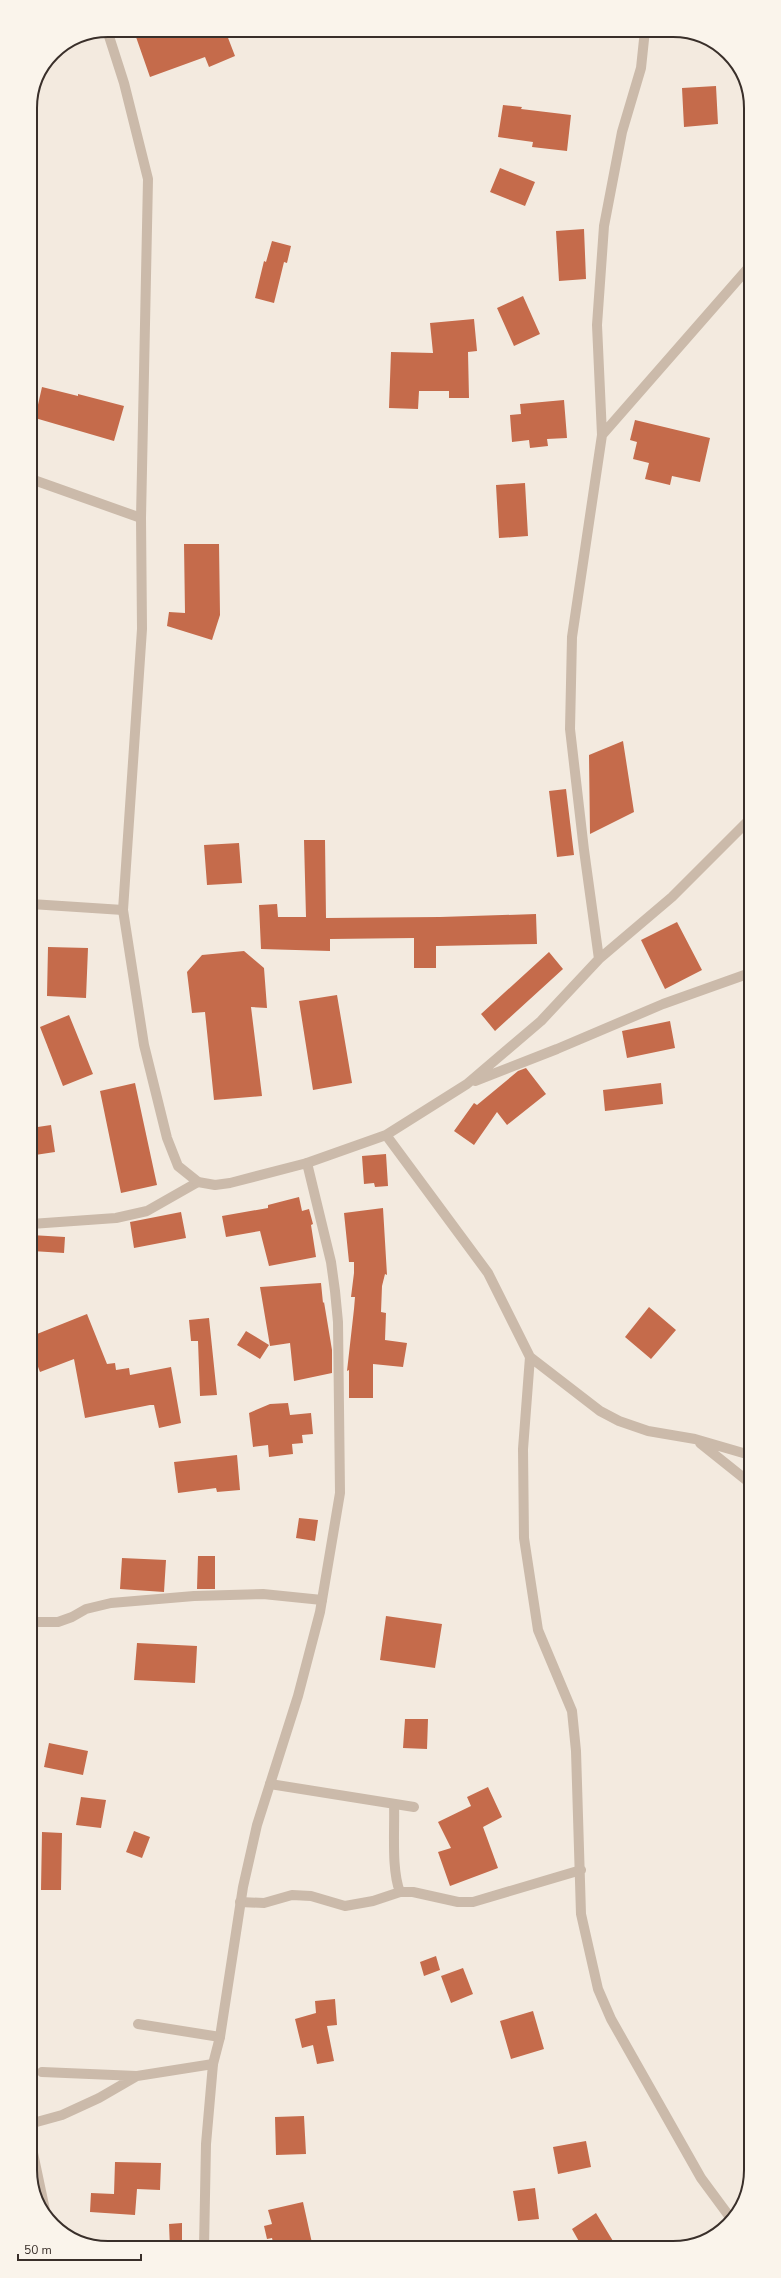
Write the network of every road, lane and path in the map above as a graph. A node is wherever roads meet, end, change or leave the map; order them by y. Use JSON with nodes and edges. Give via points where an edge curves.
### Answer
{"nodes":[{"id":1,"x":109,"y":37,"type":"edge"},
{"id":2,"x":644,"y":37,"type":"edge"},
{"id":3,"x":744,"y":273,"type":"edge"},
{"id":4,"x":602,"y":435,"type":"junction"},
{"id":5,"x":37,"y":481,"type":"edge"},
{"id":6,"x":142,"y":518,"type":"junction"},
{"id":7,"x":744,"y":825,"type":"edge"},
{"id":8,"x":37,"y":904,"type":"edge"},
{"id":9,"x":123,"y":910,"type":"junction"},
{"id":10,"x":599,"y":959,"type":"junction"},
{"id":11,"x":744,"y":975,"type":"edge"},
{"id":12,"x":467,"y":1084,"type":"junction"},
{"id":13,"x":386,"y":1135,"type":"junction"},
{"id":14,"x":307,"y":1162,"type":"junction"},
{"id":15,"x":198,"y":1182,"type":"junction"},
{"id":16,"x":37,"y":1224,"type":"edge"},
{"id":17,"x":530,"y":1357,"type":"junction"},
{"id":18,"x":695,"y":1439,"type":"junction"},
{"id":19,"x":744,"y":1453,"type":"edge"},
{"id":20,"x":744,"y":1478,"type":"edge"},
{"id":21,"x":322,"y":1600,"type":"junction"},
{"id":22,"x":37,"y":1622,"type":"edge"},
{"id":23,"x":270,"y":1784,"type":"junction"},
{"id":24,"x":394,"y":1804,"type":"junction"},
{"id":25,"x":414,"y":1807,"type":"dead end"},
{"id":26,"x":581,"y":1870,"type":"junction"},
{"id":27,"x":400,"y":1892,"type":"junction"},
{"id":28,"x":240,"y":1902,"type":"junction"},
{"id":29,"x":138,"y":2024,"type":"dead end"},
{"id":30,"x":220,"y":2037,"type":"junction"},
{"id":31,"x":213,"y":2064,"type":"junction"},
{"id":32,"x":42,"y":2072,"type":"dead end"},
{"id":33,"x":137,"y":2076,"type":"junction"},
{"id":34,"x":37,"y":2122,"type":"edge"},
{"id":35,"x":38,"y":2179,"type":"edge"},
{"id":36,"x":42,"y":2197,"type":"edge"},
{"id":37,"x":728,"y":2214,"type":"edge"},
{"id":38,"x":204,"y":2241,"type":"edge"}],
"edges":[{"from":1,"to":6,"type":"street","via":[[124,83],[148,179]]},
{"from":2,"to":4,"type":"street","via":[[641,68],[622,132],[604,226],[597,325]]},
{"from":3,"to":4,"type":"street"},
{"from":4,"to":10,"type":"street","via":[[572,637],[570,729]]},
{"from":5,"to":6,"type":"street"},
{"from":6,"to":9,"type":"street","via":[[142,629]]},
{"from":7,"to":10,"type":"street","via":[[672,897]]},
{"from":8,"to":9,"type":"street"},
{"from":9,"to":15,"type":"street","via":[[144,1045],[167,1138],[178,1166]]},
{"from":10,"to":12,"type":"street","via":[[541,1021]]},
{"from":11,"to":12,"type":"street","via":[[663,1004]]},
{"from":12,"to":13,"type":"street"},
{"from":13,"to":14,"type":"street"},
{"from":13,"to":17,"type":"street","via":[[488,1273]]},
{"from":14,"to":15,"type":"street","via":[[230,1183],[215,1185]]},
{"from":14,"to":21,"type":"street","via":[[331,1262],[338,1322],[340,1493]]},
{"from":15,"to":16,"type":"street","via":[[147,1211],[116,1218]]},
{"from":17,"to":18,"type":"street","via":[[600,1411],[619,1421],[648,1431]]},
{"from":17,"to":26,"type":"street","via":[[523,1449],[524,1538],[538,1630],[572,1711]]},
{"from":18,"to":19,"type":"street"},
{"from":18,"to":20,"type":"street"},
{"from":21,"to":22,"type":"street","via":[[263,1594],[194,1596],[111,1603],[86,1609],[58,1622]]},
{"from":21,"to":23,"type":"street","via":[[298,1696]]},
{"from":23,"to":24,"type":"street"},
{"from":23,"to":28,"type":"street","via":[[257,1825]]},
{"from":24,"to":25,"type":"street"},
{"from":24,"to":27,"type":"street","via":[[396,1878]]},
{"from":26,"to":27,"type":"street","via":[[473,1902],[458,1902],[413,1892]]},
{"from":26,"to":37,"type":"street","via":[[581,1914],[598,1989],[611,2019],[701,2178]]},
{"from":27,"to":28,"type":"street","via":[[373,1901],[345,1906],[311,1896],[292,1895],[264,1903]]},
{"from":28,"to":30,"type":"street"},
{"from":29,"to":30,"type":"street"},
{"from":30,"to":31,"type":"street"},
{"from":31,"to":33,"type":"street"},
{"from":31,"to":38,"type":"street","via":[[206,2144]]},
{"from":32,"to":33,"type":"street"},
{"from":33,"to":34,"type":"street","via":[[62,2115]]},
{"from":35,"to":36,"type":"street"}]}
